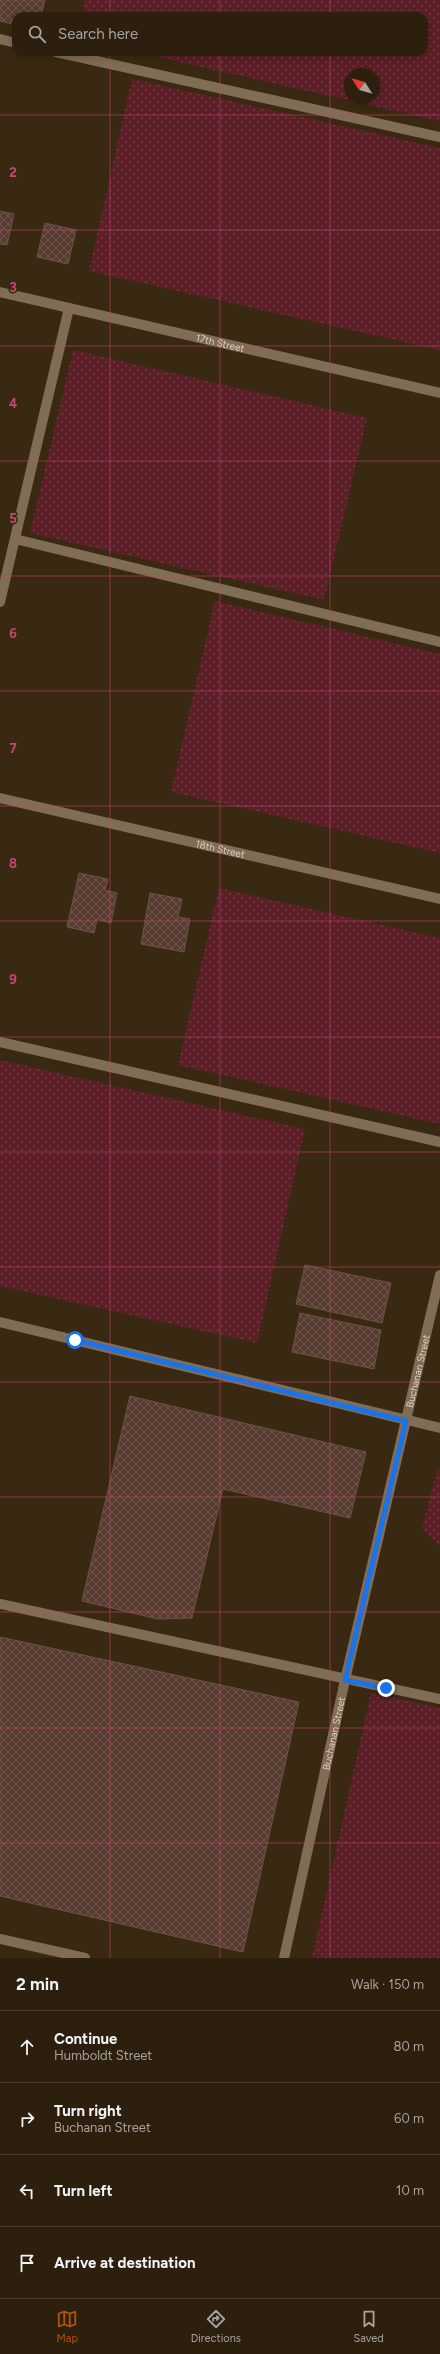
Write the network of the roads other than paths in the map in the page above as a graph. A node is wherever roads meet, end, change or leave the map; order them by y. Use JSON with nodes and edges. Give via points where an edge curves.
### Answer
{"nodes":[{"id":1,"x":0,"y":39,"type":"edge"},
{"id":2,"x":12,"y":42,"type":"edge"},
{"id":3,"x":74,"y":56,"type":"edge"},
{"id":4,"x":440,"y":137,"type":"edge"},
{"id":5,"x":0,"y":292,"type":"edge"},
{"id":6,"x":69,"y":308,"type":"junction"},
{"id":7,"x":440,"y":393,"type":"edge"},
{"id":8,"x":15,"y":539,"type":"junction"},
{"id":9,"x":0,"y":602,"type":"edge"},
{"id":10,"x":440,"y":642,"type":"edge"},
{"id":11,"x":0,"y":798,"type":"edge"},
{"id":12,"x":440,"y":899,"type":"edge"},
{"id":13,"x":0,"y":1042,"type":"edge"},
{"id":14,"x":440,"y":1142,"type":"edge"},
{"id":15,"x":440,"y":1275,"type":"edge"},
{"id":16,"x":0,"y":1322,"type":"edge"},
{"id":17,"x":406,"y":1421,"type":"junction"},
{"id":18,"x":440,"y":1428,"type":"edge"},
{"id":19,"x":0,"y":1604,"type":"edge"},
{"id":20,"x":345,"y":1680,"type":"junction"},
{"id":21,"x":440,"y":1699,"type":"edge"},
{"id":22,"x":0,"y":1939,"type":"edge"},
{"id":23,"x":85,"y":1958,"type":"edge"},
{"id":24,"x":284,"y":1958,"type":"edge"}],
"edges":[{"from":1,"to":2,"type":"street"},
{"from":3,"to":4,"type":"street"},
{"from":5,"to":6,"type":"street","name":"17th Street"},
{"from":6,"to":7,"type":"street","name":"17th Street"},
{"from":6,"to":8,"type":"street"},
{"from":8,"to":9,"type":"street"},
{"from":8,"to":10,"type":"street"},
{"from":11,"to":12,"type":"street","name":"18th Street"},
{"from":13,"to":14,"type":"street"},
{"from":15,"to":17,"type":"street","name":"Buchanan Street"},
{"from":16,"to":17,"type":"street"},
{"from":17,"to":18,"type":"street"},
{"from":17,"to":20,"type":"street","name":"Buchanan Street"},
{"from":19,"to":20,"type":"street"},
{"from":20,"to":21,"type":"street"},
{"from":20,"to":24,"type":"street","name":"Buchanan Street"},
{"from":22,"to":23,"type":"street"}]}
